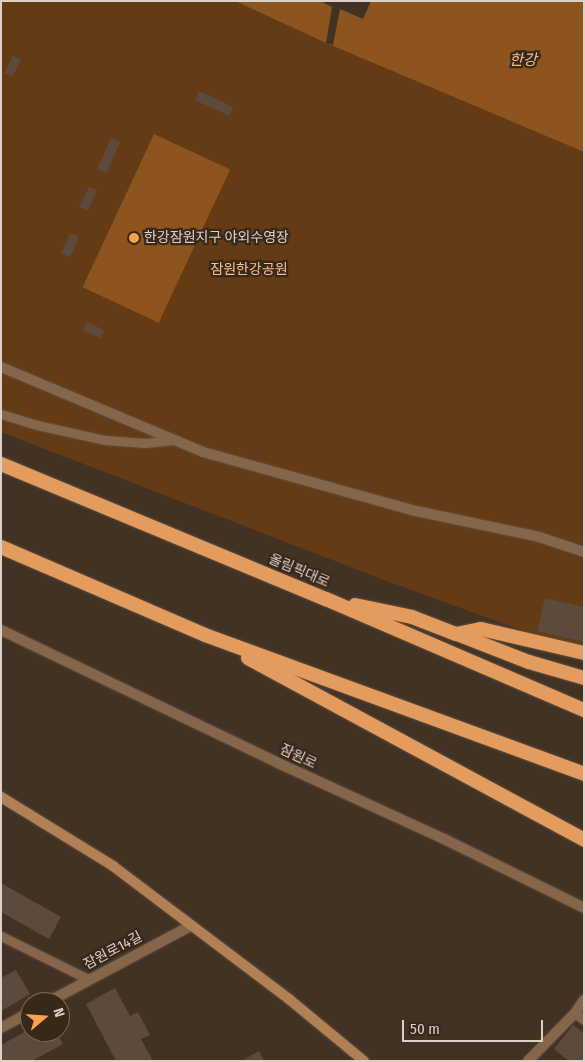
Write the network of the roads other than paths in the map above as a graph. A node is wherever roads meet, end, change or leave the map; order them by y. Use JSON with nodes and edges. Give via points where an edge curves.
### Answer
{"nodes":[{"id":1,"x":1,"y":367,"type":"edge"},
{"id":2,"x":1,"y":414,"type":"edge"},
{"id":3,"x":176,"y":440,"type":"junction"},
{"id":4,"x":1,"y":464,"type":"edge"},
{"id":5,"x":1,"y":547,"type":"edge"},
{"id":6,"x":584,"y":552,"type":"edge"},
{"id":7,"x":326,"y":599,"type":"junction"},
{"id":8,"x":1,"y":630,"type":"edge"},
{"id":9,"x":456,"y":634,"type":"junction"},
{"id":10,"x":205,"y":635,"type":"junction"},
{"id":11,"x":584,"y":653,"type":"edge"},
{"id":12,"x":584,"y":678,"type":"edge"},
{"id":13,"x":584,"y":710,"type":"edge"},
{"id":14,"x":584,"y":774,"type":"edge"},
{"id":15,"x":1,"y":797,"type":"edge"},
{"id":16,"x":584,"y":840,"type":"edge"},
{"id":17,"x":584,"y":908,"type":"edge"},
{"id":18,"x":192,"y":925,"type":"junction"},
{"id":19,"x":1,"y":936,"type":"edge"},
{"id":20,"x":88,"y":980,"type":"junction"},
{"id":21,"x":66,"y":992,"type":"edge"},
{"id":22,"x":584,"y":1000,"type":"edge"},
{"id":23,"x":575,"y":1013,"type":"junction"},
{"id":24,"x":20,"y":1018,"type":"edge"},
{"id":25,"x":584,"y":1020,"type":"edge"},
{"id":26,"x":1,"y":1028,"type":"edge"},
{"id":27,"x":364,"y":1061,"type":"edge"},
{"id":28,"x":528,"y":1061,"type":"edge"}],
"edges":[{"from":1,"to":3,"type":"street"},
{"from":2,"to":3,"type":"lane","via":[[105,440],[144,443]]},
{"from":3,"to":6,"type":"street","via":[[232,461],[416,511],[539,537]]},
{"from":4,"to":7,"type":"highway","name":"올림픽대로"},
{"from":5,"to":10,"type":"highway"},
{"from":7,"to":9,"type":"highway","via":[[412,617]]},
{"from":7,"to":13,"type":"highway","name":"올림픽대로"},
{"from":8,"to":17,"type":"street","name":"잠원로","via":[[278,763],[444,838]]},
{"from":9,"to":11,"type":"highway","via":[[481,630]]},
{"from":9,"to":12,"type":"highway","via":[[529,662]]},
{"from":10,"to":14,"type":"highway"},
{"from":10,"to":16,"type":"highway"},
{"from":15,"to":18,"type":"main road","via":[[113,866]]},
{"from":18,"to":20,"type":"street","name":"잠원로14길"},
{"from":18,"to":27,"type":"main road"},
{"from":19,"to":20,"type":"lane"},
{"from":20,"to":21,"type":"street","name":"잠원로14길"},
{"from":22,"to":23,"type":"street"},
{"from":23,"to":25,"type":"lane"},
{"from":23,"to":28,"type":"street"},
{"from":24,"to":26,"type":"street"}]}
